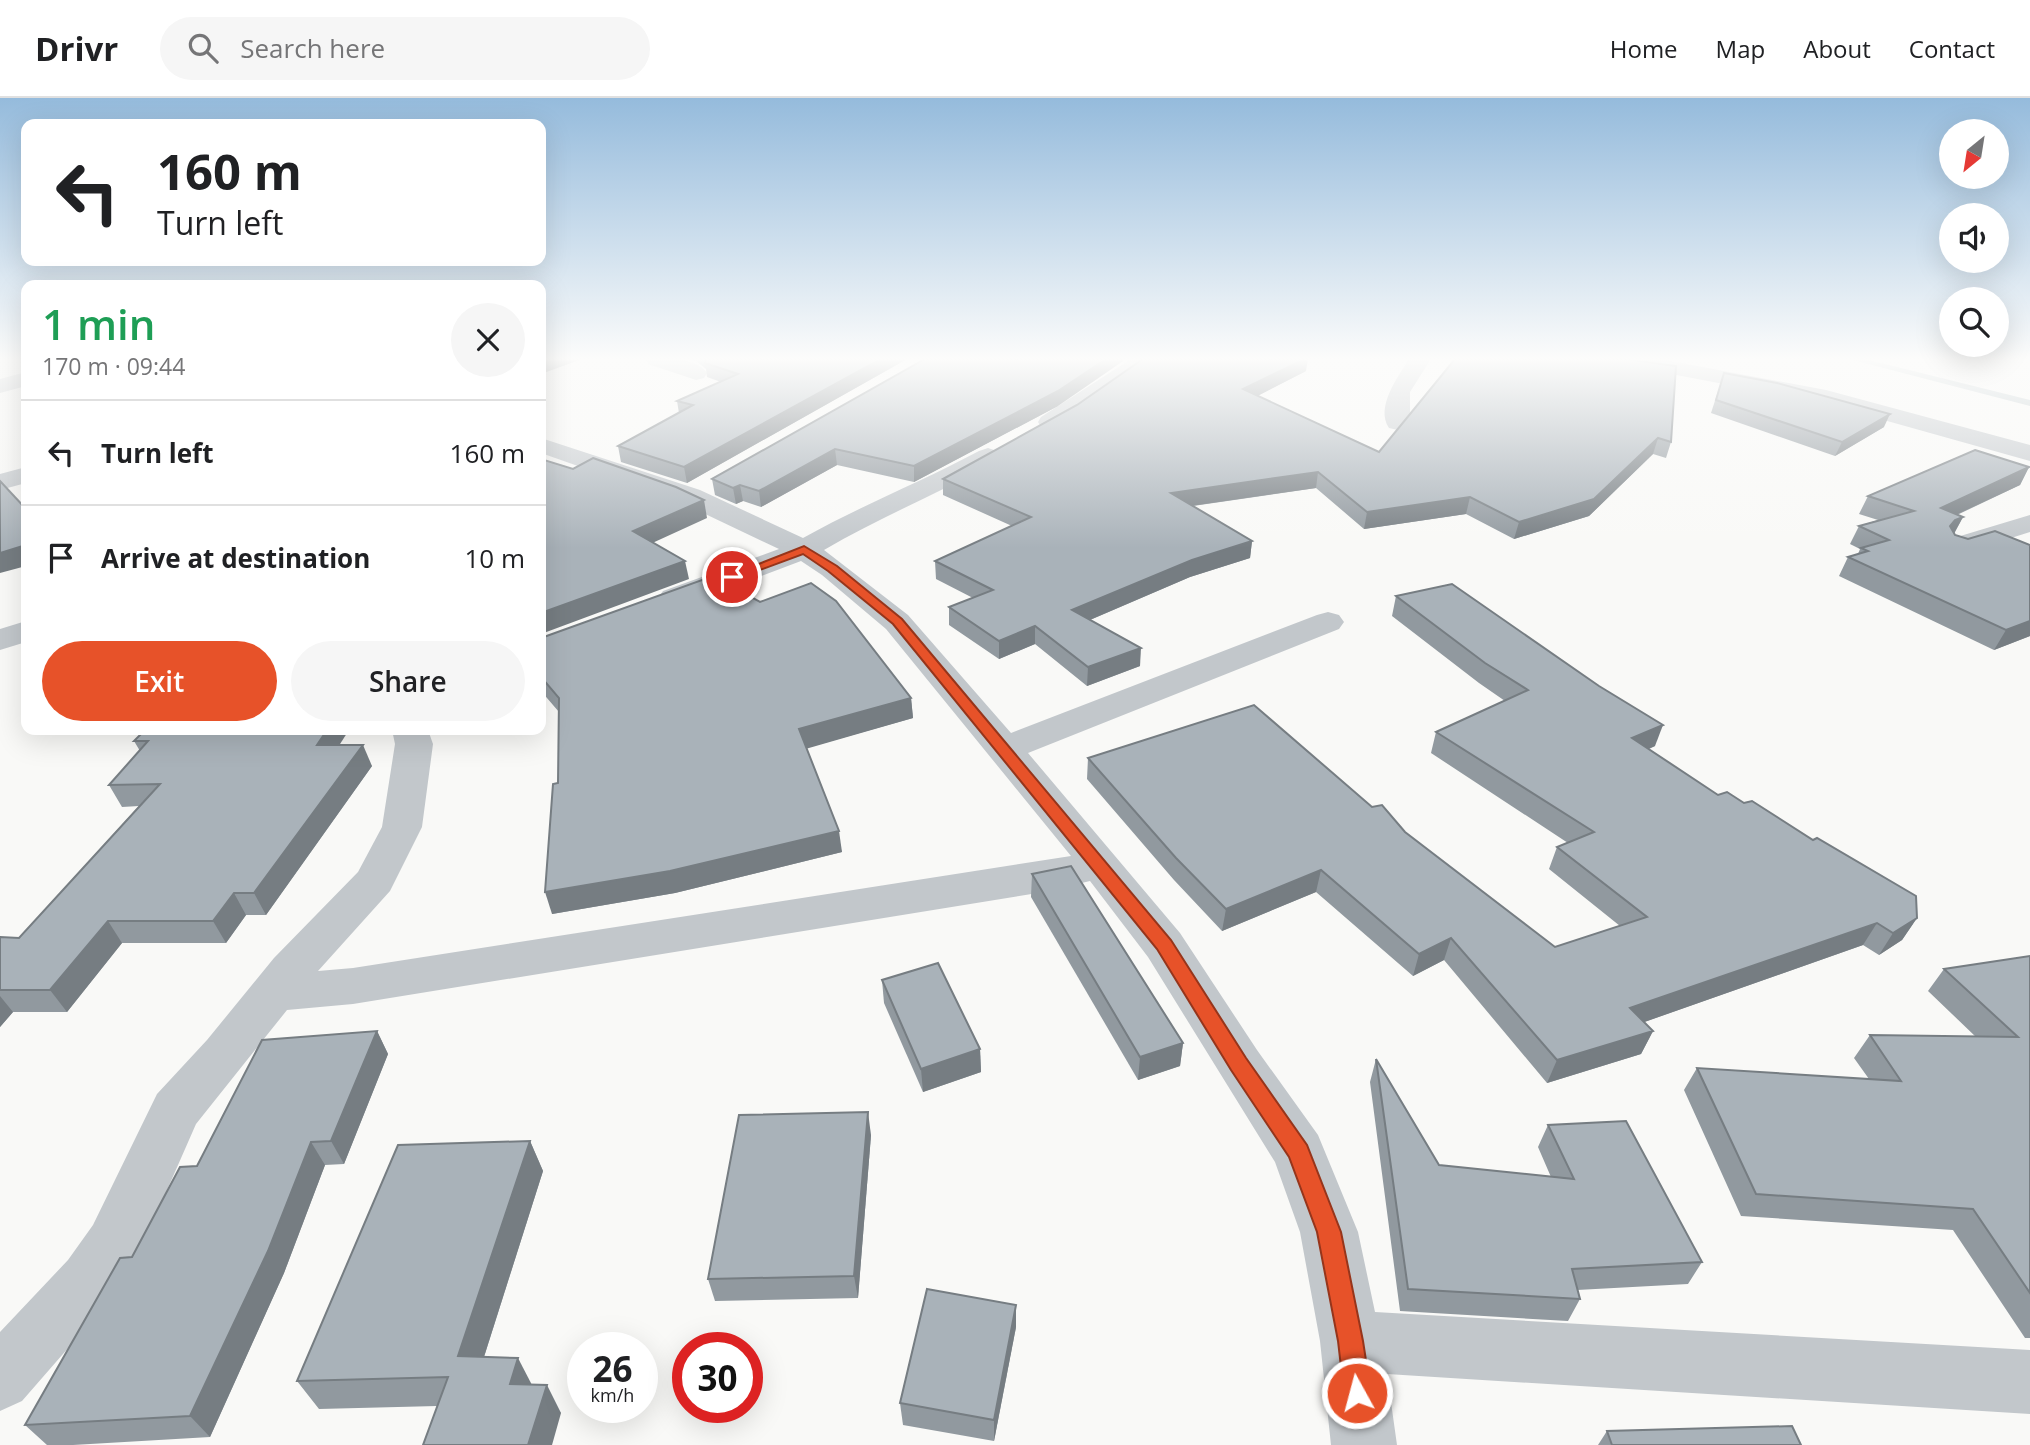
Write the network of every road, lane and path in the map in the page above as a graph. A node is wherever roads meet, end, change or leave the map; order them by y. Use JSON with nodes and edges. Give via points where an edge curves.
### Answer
{"nodes":[{"id":1,"x":1051,"y":422,"type":"edge"},
{"id":2,"x":1917,"y":422,"type":"edge"},
{"id":3,"x":546,"y":450,"type":"edge"},
{"id":4,"x":2030,"y":453,"type":"edge"},
{"id":5,"x":21,"y":476,"type":"edge"},
{"id":6,"x":0,"y":482,"type":"edge"},
{"id":7,"x":2030,"y":523,"type":"edge"},
{"id":8,"x":1957,"y":547,"type":"edge"},
{"id":9,"x":804,"y":550,"type":"junction"},
{"id":10,"x":653,"y":606,"type":"edge"},
{"id":11,"x":1328,"y":622,"type":"dead end"},
{"id":12,"x":21,"y":633,"type":"edge"},
{"id":13,"x":0,"y":640,"type":"edge"},
{"id":14,"x":411,"y":735,"type":"edge"},
{"id":15,"x":1002,"y":750,"type":"junction"},
{"id":16,"x":1100,"y":864,"type":"junction"},
{"id":17,"x":273,"y":993,"type":"junction"},
{"id":18,"x":1350,"y":1341,"type":"junction"},
{"id":19,"x":0,"y":1378,"type":"edge"},
{"id":20,"x":2030,"y":1382,"type":"edge"},
{"id":21,"x":1364,"y":1445,"type":"edge"}],
"edges":[{"from":1,"to":9,"type":"street"},
{"from":2,"to":4,"type":"street"},
{"from":3,"to":9,"type":"street","via":[[703,487]]},
{"from":5,"to":6,"type":"street"},
{"from":7,"to":8,"type":"street"},
{"from":9,"to":10,"type":"street"},
{"from":9,"to":15,"type":"street","via":[[897,622]]},
{"from":11,"to":15,"type":"street"},
{"from":12,"to":13,"type":"street"},
{"from":14,"to":17,"type":"street","via":[[402,827],[375,881]]},
{"from":15,"to":16,"type":"street"},
{"from":16,"to":17,"type":"street","via":[[1044,877],[353,986]]},
{"from":16,"to":18,"type":"street","via":[[1164,944],[1299,1152],[1329,1232]]},
{"from":17,"to":19,"type":"street","via":[[176,1110],[114,1244],[89,1280]]},
{"from":18,"to":20,"type":"street"},
{"from":18,"to":21,"type":"street"}]}
